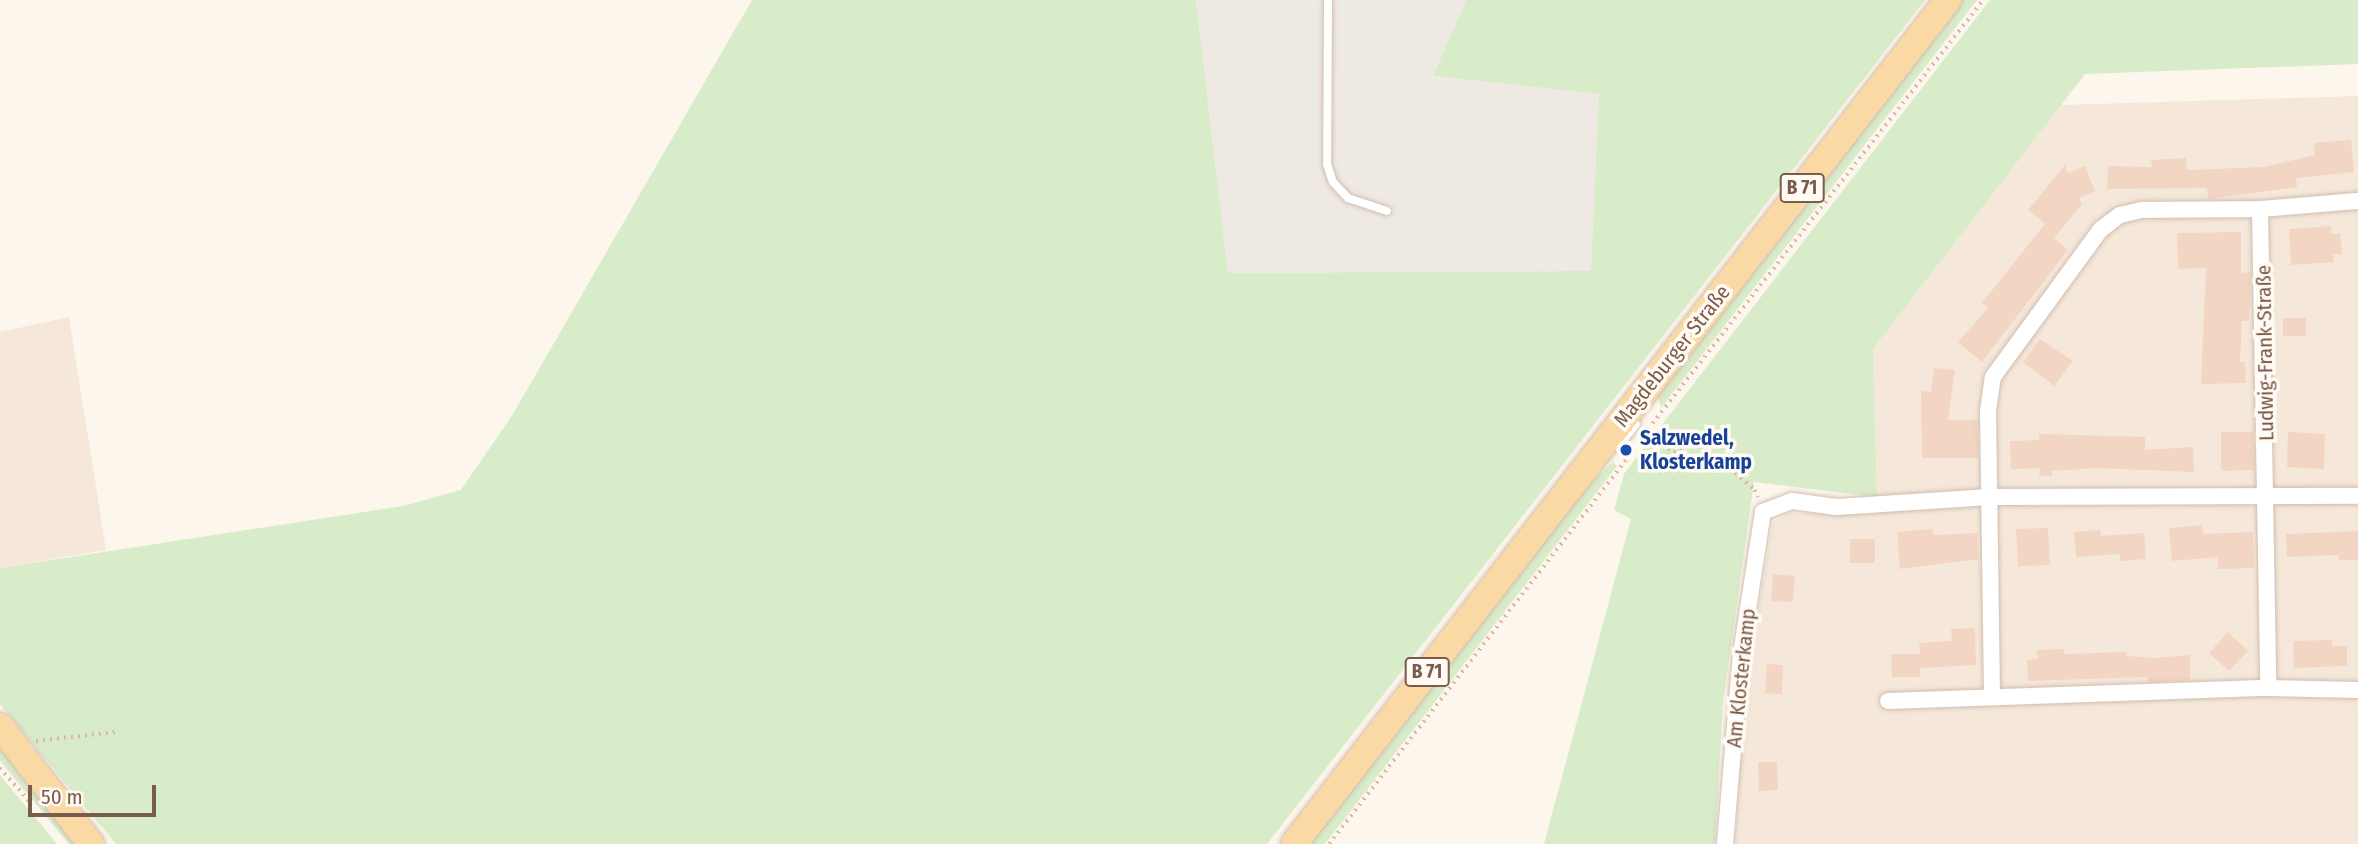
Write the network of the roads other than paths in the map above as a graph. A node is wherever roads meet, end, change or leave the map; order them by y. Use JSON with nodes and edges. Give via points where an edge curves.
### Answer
{"nodes":[{"id":1,"x":1328,"y":0,"type":"edge"},
{"id":2,"x":1948,"y":0,"type":"edge"},
{"id":3,"x":2358,"y":201,"type":"edge"},
{"id":4,"x":2260,"y":209,"type":"junction"},
{"id":5,"x":1387,"y":211,"type":"dead end"},
{"id":6,"x":1656,"y":376,"type":"junction"},
{"id":7,"x":1614,"y":453,"type":"dead end"},
{"id":8,"x":1596,"y":471,"type":"dead end"},
{"id":9,"x":2266,"y":496,"type":"junction"},
{"id":10,"x":2358,"y":496,"type":"edge"},
{"id":11,"x":1989,"y":497,"type":"junction"},
{"id":12,"x":1560,"y":500,"type":"junction"},
{"id":13,"x":2268,"y":688,"type":"junction"},
{"id":14,"x":2358,"y":690,"type":"edge"},
{"id":15,"x":1992,"y":695,"type":"junction"},
{"id":16,"x":1888,"y":701,"type":"dead end"},
{"id":17,"x":0,"y":726,"type":"edge"},
{"id":18,"x":91,"y":844,"type":"edge"},
{"id":19,"x":1294,"y":844,"type":"edge"},
{"id":20,"x":1725,"y":844,"type":"edge"}],
"edges":[{"from":1,"to":5,"type":"lane","via":[[1327,164],[1333,182],[1348,198]]},
{"from":2,"to":6,"type":"main road","name":"Magdeburger Straße","number":"B 71"},
{"from":3,"to":4,"type":"street"},
{"from":4,"to":9,"type":"street","name":"Ludwig-Frank-Straße"},
{"from":4,"to":11,"type":"street","via":[[2142,210],[2110,219],[1993,377],[1988,411]]},
{"from":6,"to":7,"type":"lane","via":[[1644,412]]},
{"from":6,"to":12,"type":"main road","name":"Magdeburger Straße","number":"B 71"},
{"from":8,"to":12,"type":"lane"},
{"from":9,"to":10,"type":"street"},
{"from":9,"to":11,"type":"street"},
{"from":9,"to":13,"type":"street","name":"Ludwig-Frank-Straße"},
{"from":11,"to":15,"type":"street"},
{"from":11,"to":20,"type":"street","name":"Am Klosterkamp","via":[[1932,499],[1907,506],[1837,507],[1792,501],[1763,512],[1741,654]]},
{"from":12,"to":19,"type":"main road","name":"Magdeburger Straße","number":"B 71"},
{"from":13,"to":14,"type":"street"},
{"from":13,"to":15,"type":"street"},
{"from":15,"to":16,"type":"street","via":[[1970,700]]},
{"from":17,"to":18,"type":"main road"}]}
